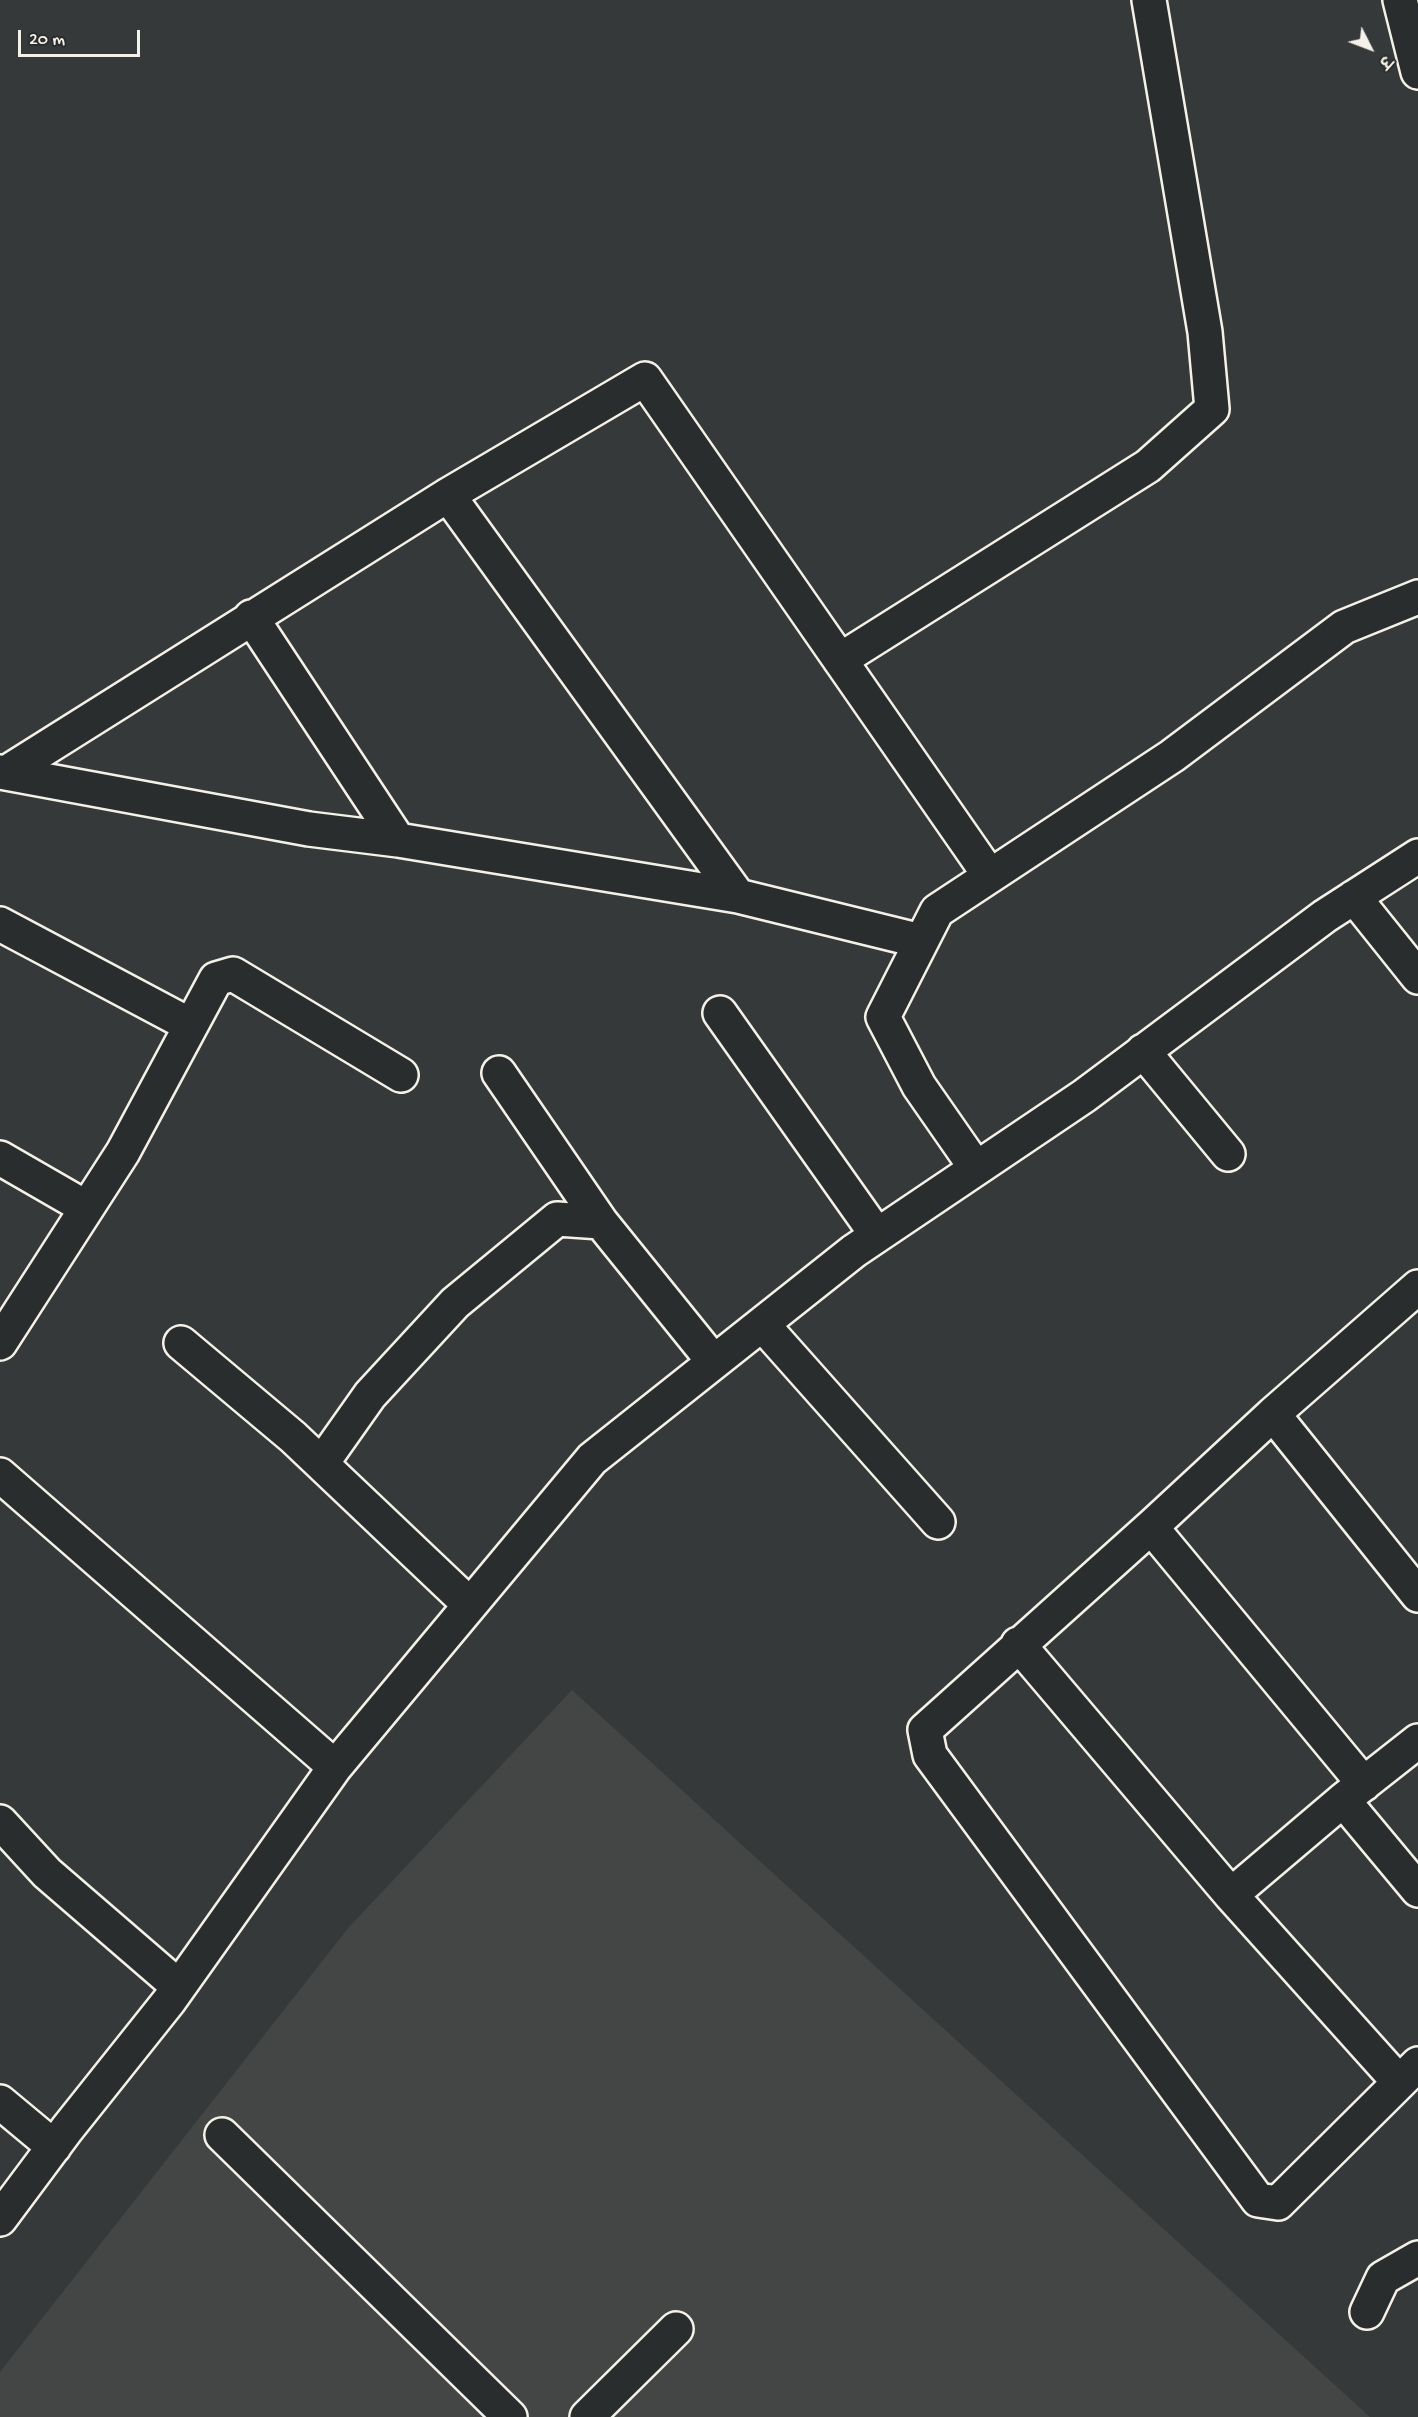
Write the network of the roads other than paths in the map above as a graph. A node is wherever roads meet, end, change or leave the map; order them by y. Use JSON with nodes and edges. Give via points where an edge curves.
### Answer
{"nodes":[{"id":1,"x":1149,"y":0,"type":"edge"},
{"id":2,"x":1400,"y":0,"type":"edge"},
{"id":3,"x":1418,"y":72,"type":"edge"},
{"id":4,"x":448,"y":495,"type":"junction"},
{"id":5,"x":1418,"y":597,"type":"edge"},
{"id":6,"x":251,"y":617,"type":"junction"},
{"id":7,"x":840,"y":660,"type":"junction"},
{"id":8,"x":3,"y":772,"type":"edge"},
{"id":9,"x":398,"y":840,"type":"junction"},
{"id":10,"x":1418,"y":856,"type":"edge"},
{"id":11,"x":990,"y":876,"type":"junction"},
{"id":12,"x":738,"y":896,"type":"junction"},
{"id":13,"x":1354,"y":897,"type":"junction"},
{"id":14,"x":0,"y":924,"type":"edge"},
{"id":15,"x":921,"y":941,"type":"junction"},
{"id":16,"x":1418,"y":977,"type":"edge"},
{"id":17,"x":720,"y":1013,"type":"dead end"},
{"id":18,"x":190,"y":1025,"type":"junction"},
{"id":19,"x":1143,"y":1051,"type":"junction"},
{"id":20,"x":499,"y":1072,"type":"dead end"},
{"id":21,"x":401,"y":1074,"type":"dead end"},
{"id":22,"x":1228,"y":1154,"type":"dead end"},
{"id":23,"x":0,"y":1158,"type":"edge"},
{"id":24,"x":976,"y":1168,"type":"junction"},
{"id":25,"x":85,"y":1208,"type":"junction"},
{"id":26,"x":601,"y":1222,"type":"junction"},
{"id":27,"x":877,"y":1235,"type":"junction"},
{"id":28,"x":1418,"y":1287,"type":"edge"},
{"id":29,"x":762,"y":1324,"type":"junction"},
{"id":30,"x":0,"y":1343,"type":"edge"},
{"id":31,"x":181,"y":1343,"type":"dead end"},
{"id":32,"x":714,"y":1362,"type":"junction"},
{"id":33,"x":1273,"y":1414,"type":"junction"},
{"id":34,"x":322,"y":1463,"type":"junction"},
{"id":35,"x":0,"y":1475,"type":"edge"},
{"id":36,"x":938,"y":1522,"type":"dead end"},
{"id":37,"x":1151,"y":1527,"type":"junction"},
{"id":38,"x":1414,"y":1581,"type":"edge"},
{"id":39,"x":470,"y":1605,"type":"junction"},
{"id":40,"x":1018,"y":1644,"type":"junction"},
{"id":41,"x":1418,"y":1742,"type":"edge"},
{"id":42,"x":335,"y":1767,"type":"junction"},
{"id":43,"x":1353,"y":1792,"type":"junction"},
{"id":44,"x":0,"y":1821,"type":"edge"},
{"id":45,"x":1418,"y":1890,"type":"edge"},
{"id":46,"x":1231,"y":1895,"type":"junction"},
{"id":47,"x":179,"y":1987,"type":"junction"},
{"id":48,"x":1408,"y":2073,"type":"edge"},
{"id":49,"x":0,"y":2102,"type":"edge"},
{"id":50,"x":222,"y":2135,"type":"dead end"},
{"id":51,"x":54,"y":2148,"type":"junction"},
{"id":52,"x":0,"y":2219,"type":"edge"},
{"id":53,"x":1418,"y":2258,"type":"edge"},
{"id":54,"x":1368,"y":2312,"type":"dead end"},
{"id":55,"x":676,"y":2329,"type":"dead end"},
{"id":56,"x":510,"y":2417,"type":"edge"},
{"id":57,"x":587,"y":2417,"type":"edge"}],
"edges":[{"from":1,"to":7,"type":"street","via":[[1205,333],[1212,410],[1148,466]]},
{"from":2,"to":3,"type":"street"},
{"from":4,"to":6,"type":"street"},
{"from":4,"to":7,"type":"street","via":[[645,379]]},
{"from":4,"to":12,"type":"street"},
{"from":5,"to":11,"type":"street","via":[[1344,627],[1172,756]]},
{"from":6,"to":8,"type":"street"},
{"from":6,"to":9,"type":"street"},
{"from":7,"to":11,"type":"street"},
{"from":8,"to":9,"type":"street","via":[[309,829]]},
{"from":9,"to":12,"type":"street"},
{"from":10,"to":13,"type":"street"},
{"from":11,"to":15,"type":"street","via":[[937,911]]},
{"from":12,"to":15,"type":"street"},
{"from":13,"to":16,"type":"street"},
{"from":13,"to":19,"type":"street"},
{"from":14,"to":18,"type":"street"},
{"from":15,"to":24,"type":"street","via":[[883,1017],[919,1086]]},
{"from":17,"to":27,"type":"street"},
{"from":18,"to":21,"type":"street","via":[[216,979],[233,974]]},
{"from":18,"to":25,"type":"street","via":[[123,1152]]},
{"from":19,"to":22,"type":"street"},
{"from":19,"to":24,"type":"street"},
{"from":20,"to":26,"type":"street"},
{"from":23,"to":25,"type":"street"},
{"from":24,"to":27,"type":"street"},
{"from":25,"to":30,"type":"street"},
{"from":26,"to":32,"type":"street"},
{"from":26,"to":34,"type":"street","via":[[557,1220],[455,1303],[370,1395]]},
{"from":27,"to":29,"type":"street"},
{"from":28,"to":33,"type":"street"},
{"from":29,"to":32,"type":"street"},
{"from":29,"to":36,"type":"street"},
{"from":31,"to":34,"type":"street"},
{"from":32,"to":39,"type":"street","via":[[592,1459]]},
{"from":33,"to":37,"type":"street"},
{"from":33,"to":38,"type":"street"},
{"from":34,"to":39,"type":"street"},
{"from":35,"to":42,"type":"street"},
{"from":37,"to":40,"type":"street"},
{"from":37,"to":43,"type":"street"},
{"from":39,"to":42,"type":"street"},
{"from":40,"to":46,"type":"street"},
{"from":40,"to":48,"type":"street","via":[[926,1731],[930,1755],[1258,2200],[1278,2203]]},
{"from":41,"to":43,"type":"street"},
{"from":42,"to":47,"type":"street"},
{"from":43,"to":45,"type":"street"},
{"from":43,"to":46,"type":"street"},
{"from":44,"to":47,"type":"street","via":[[47,1873]]},
{"from":46,"to":48,"type":"street"},
{"from":47,"to":51,"type":"street"},
{"from":49,"to":51,"type":"street"},
{"from":50,"to":56,"type":"street"},
{"from":51,"to":52,"type":"street"},
{"from":53,"to":54,"type":"street","via":[[1383,2278]]},
{"from":55,"to":57,"type":"street"}]}
